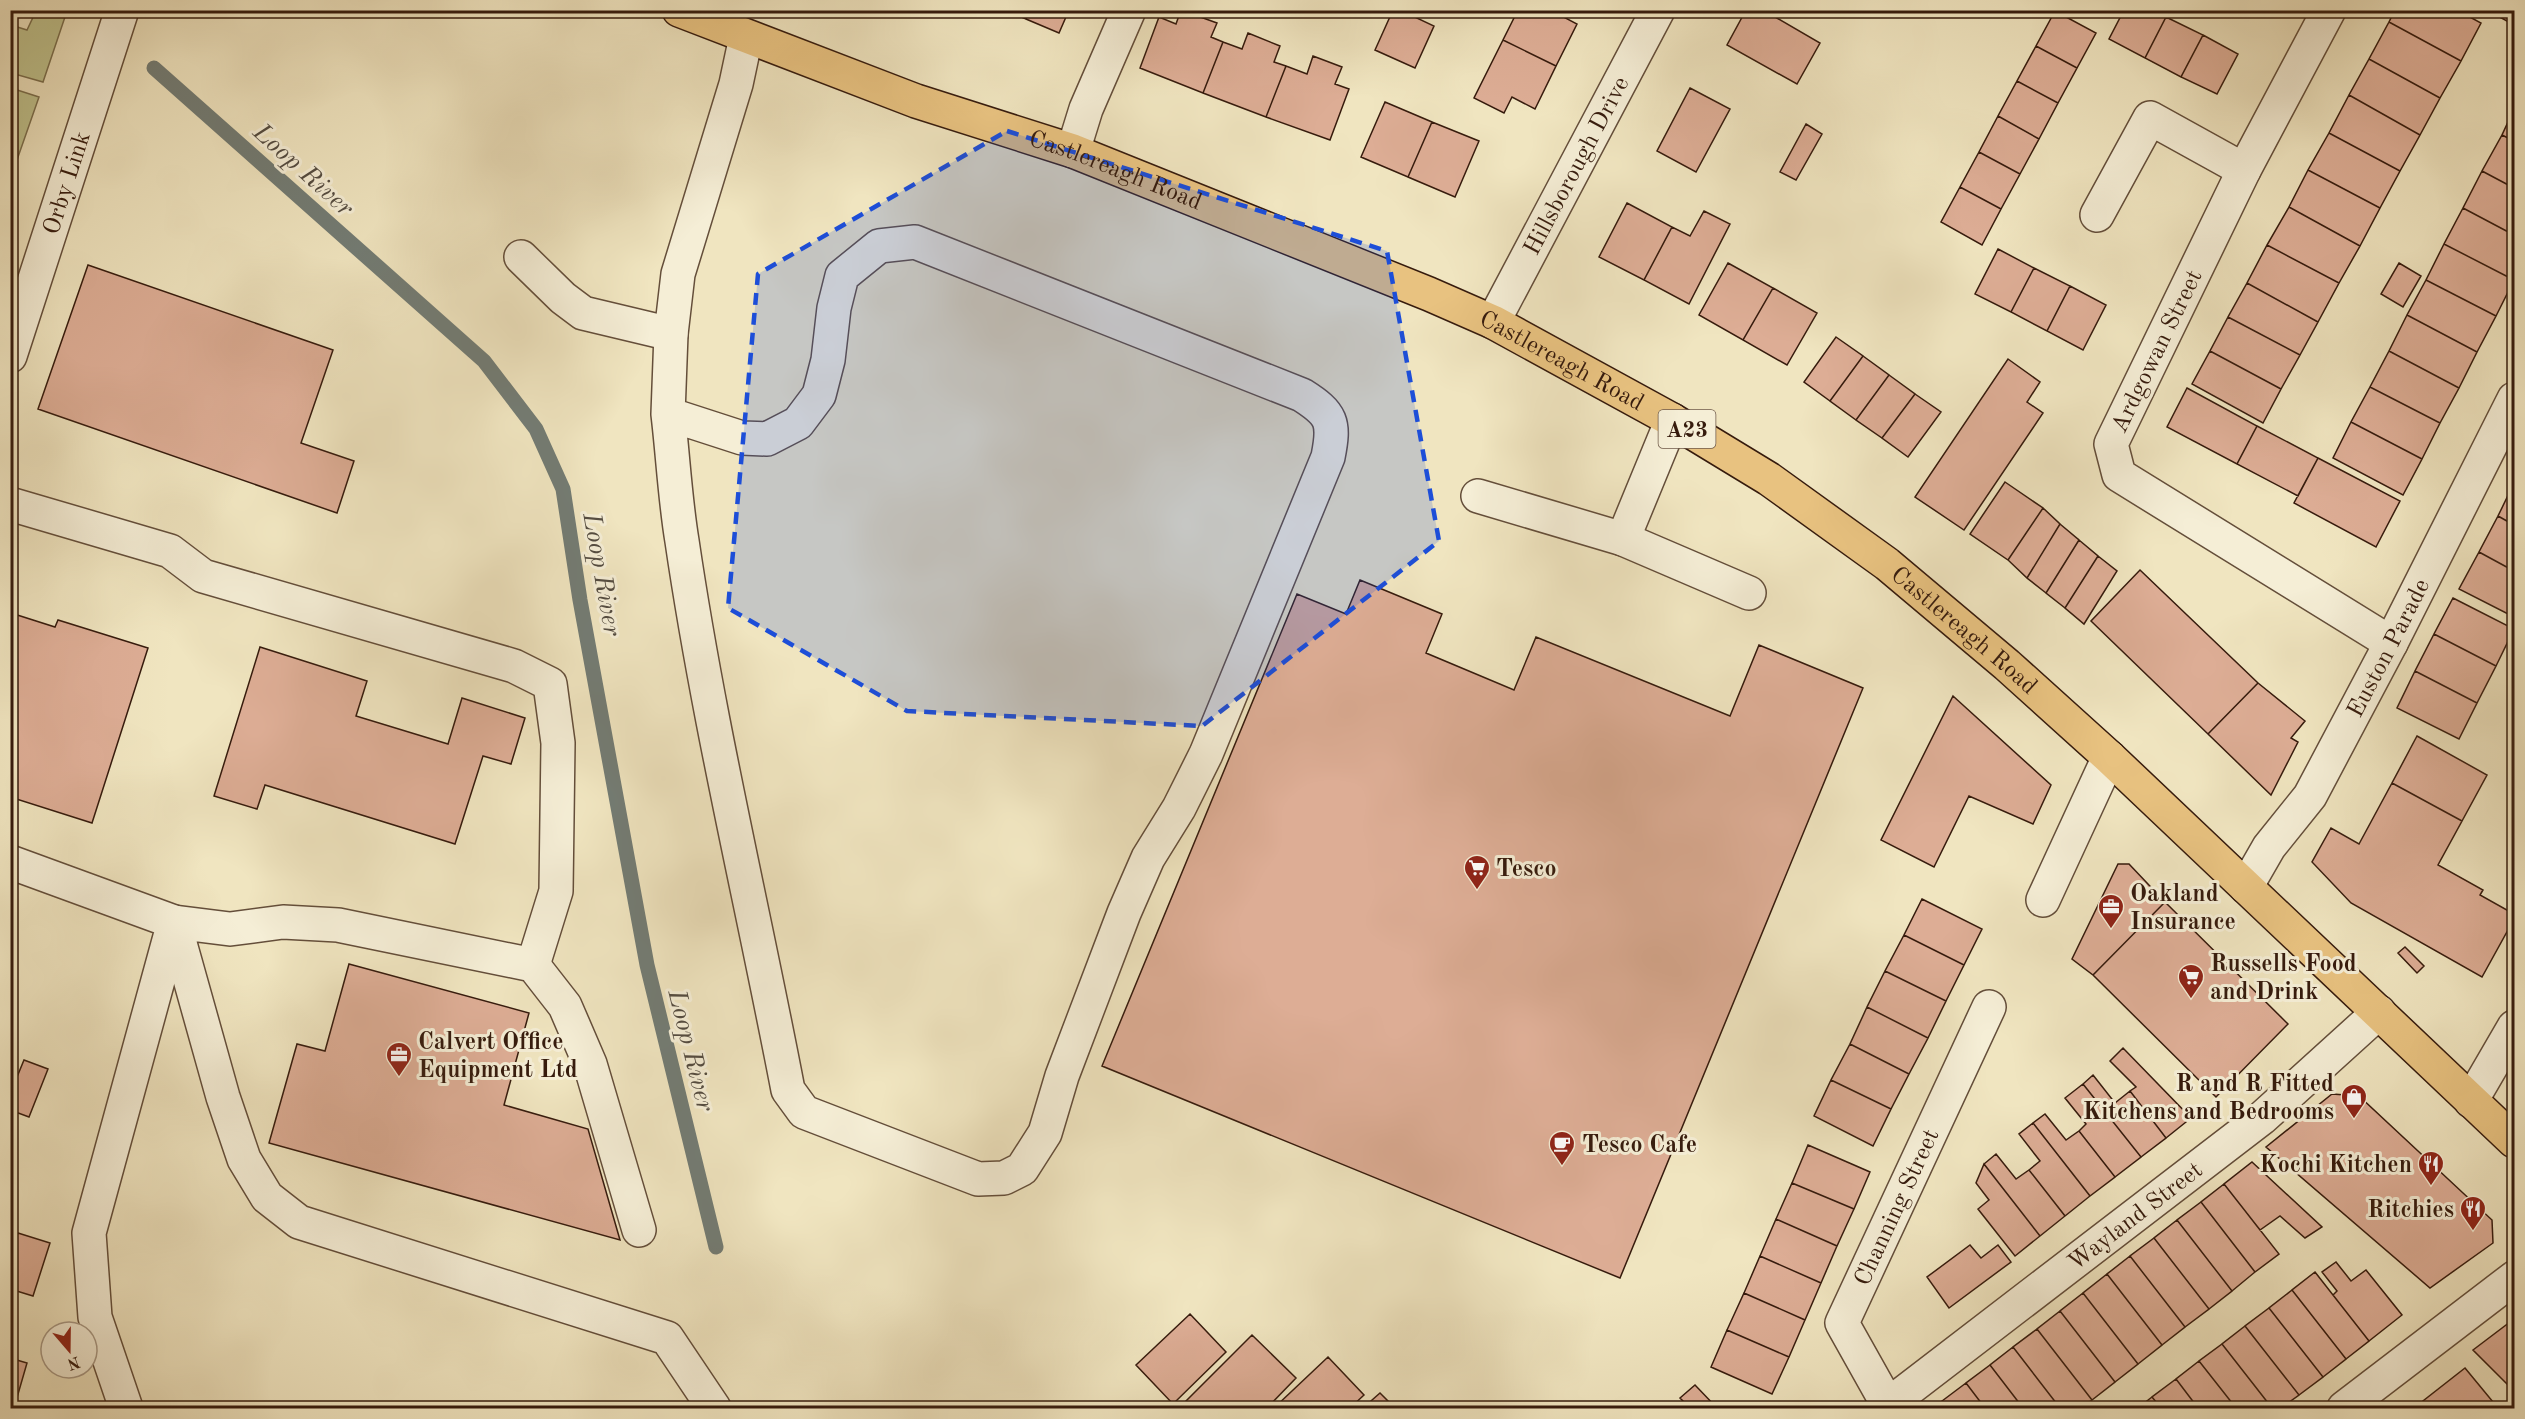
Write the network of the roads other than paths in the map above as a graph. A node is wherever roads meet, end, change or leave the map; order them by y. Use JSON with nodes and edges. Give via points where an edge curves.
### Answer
{"nodes":[{"id":1,"x":122,"y":10,"type":"edge"},
{"id":2,"x":679,"y":10,"type":"edge"},
{"id":3,"x":1129,"y":10,"type":"edge"},
{"id":4,"x":1658,"y":10,"type":"edge"},
{"id":5,"x":2329,"y":10,"type":"edge"},
{"id":6,"x":746,"y":37,"type":"junction"},
{"id":7,"x":1073,"y":151,"type":"junction"},
{"id":8,"x":2244,"y":170,"type":"junction"},
{"id":9,"x":2097,"y":215,"type":"dead end"},
{"id":10,"x":521,"y":257,"type":"dead end"},
{"id":11,"x":16,"y":320,"type":"edge"},
{"id":12,"x":1493,"y":322,"type":"junction"},
{"id":13,"x":671,"y":334,"type":"junction"},
{"id":14,"x":10,"y":356,"type":"edge"},
{"id":15,"x":2514,"y":399,"type":"edge"},
{"id":16,"x":668,"y":414,"type":"junction"},
{"id":17,"x":1672,"y":420,"type":"junction"},
{"id":18,"x":1478,"y":496,"type":"dead end"},
{"id":19,"x":10,"y":504,"type":"edge"},
{"id":20,"x":1623,"y":539,"type":"junction"},
{"id":21,"x":1749,"y":593,"type":"dead end"},
{"id":22,"x":2391,"y":643,"type":"junction"},
{"id":23,"x":2109,"y":758,"type":"junction"},
{"id":24,"x":10,"y":862,"type":"edge"},
{"id":25,"x":2246,"y":887,"type":"junction"},
{"id":26,"x":2043,"y":900,"type":"dead end"},
{"id":27,"x":174,"y":922,"type":"junction"},
{"id":28,"x":533,"y":964,"type":"junction"},
{"id":29,"x":1989,"y":1007,"type":"dead end"},
{"id":30,"x":2379,"y":1012,"type":"junction"},
{"id":31,"x":2514,"y":1027,"type":"edge"},
{"id":32,"x":2471,"y":1101,"type":"junction"},
{"id":33,"x":2514,"y":1141,"type":"edge"},
{"id":34,"x":639,"y":1230,"type":"dead end"},
{"id":35,"x":2514,"y":1278,"type":"edge"},
{"id":36,"x":1886,"y":1407,"type":"edge"},
{"id":37,"x":126,"y":1408,"type":"edge"},
{"id":38,"x":714,"y":1408,"type":"edge"},
{"id":39,"x":2344,"y":1408,"type":"edge"}],
"edges":[{"from":1,"to":11,"type":"street","name":"Orby Link"},
{"from":2,"to":6,"type":"main road","name":"Castlereagh Road","number":"A23"},
{"from":3,"to":7,"type":"street","via":[[1086,110]]},
{"from":4,"to":12,"type":"street","name":"Hillsborough Drive"},
{"from":5,"to":8,"type":"street","name":"Ardgowan Street"},
{"from":6,"to":7,"type":"main road","name":"Castlereagh Road","number":"A23","via":[[916,101]]},
{"from":6,"to":13,"type":"street","via":[[736,84],[678,274]]},
{"from":7,"to":12,"type":"main road","name":"Castlereagh Road","number":"A23"},
{"from":8,"to":9,"type":"street","via":[[2150,118]]},
{"from":8,"to":22,"type":"street","name":"Ardgowan Street","via":[[2111,444],[2119,475]]},
{"from":10,"to":13,"type":"street","via":[[583,313]]},
{"from":11,"to":14,"type":"street","name":"Orby Link"},
{"from":12,"to":17,"type":"main road","name":"Castlereagh Road","number":"A23"},
{"from":13,"to":16,"type":"street"},
{"from":15,"to":22,"type":"street","name":"Euston Parade"},
{"from":16,"to":16,"type":"street","via":[[688,580],[788,1090],[804,1112],[978,1179],[1004,1178],[1022,1169],[1045,1133],[1066,1065],[1124,913],[1148,858],[1206,754],[1328,457],[1331,419],[1322,407],[1302,396],[915,242],[879,246],[843,276],[819,395],[798,423],[767,439],[742,438]]},
{"from":17,"to":20,"type":"street"},
{"from":17,"to":23,"type":"main road","name":"Castlereagh Road","number":"A23","via":[[1769,479],[1887,564],[2007,664]]},
{"from":18,"to":20,"type":"street"},
{"from":19,"to":28,"type":"street","via":[[170,550],[203,576],[514,666],[550,684],[558,743],[556,891]]},
{"from":20,"to":21,"type":"street"},
{"from":22,"to":25,"type":"street","name":"Euston Parade","via":[[2310,796],[2269,847]]},
{"from":23,"to":25,"type":"main road","name":"Castlereagh Road","number":"A23"},
{"from":23,"to":26,"type":"street"},
{"from":24,"to":27,"type":"street"},
{"from":25,"to":30,"type":"main road","name":"Castlereagh Road","number":"A23"},
{"from":27,"to":28,"type":"street","via":[[230,929],[283,922],[338,925]]},
{"from":27,"to":37,"type":"street","via":[[89,1233],[95,1317]]},
{"from":27,"to":38,"type":"street","via":[[243,1159],[267,1197],[299,1222],[667,1338]]},
{"from":28,"to":34,"type":"street","via":[[565,1006],[590,1064]]},
{"from":29,"to":36,"type":"street","name":"Channing Street","via":[[1842,1323]]},
{"from":30,"to":32,"type":"main road","name":"Castlereagh Road","number":"A23"},
{"from":30,"to":36,"type":"street","name":"Wayland Street","via":[[2262,1118]]},
{"from":31,"to":32,"type":"street"},
{"from":32,"to":33,"type":"main road","name":"Castlereagh Road","number":"A23"},
{"from":35,"to":39,"type":"street"}]}
